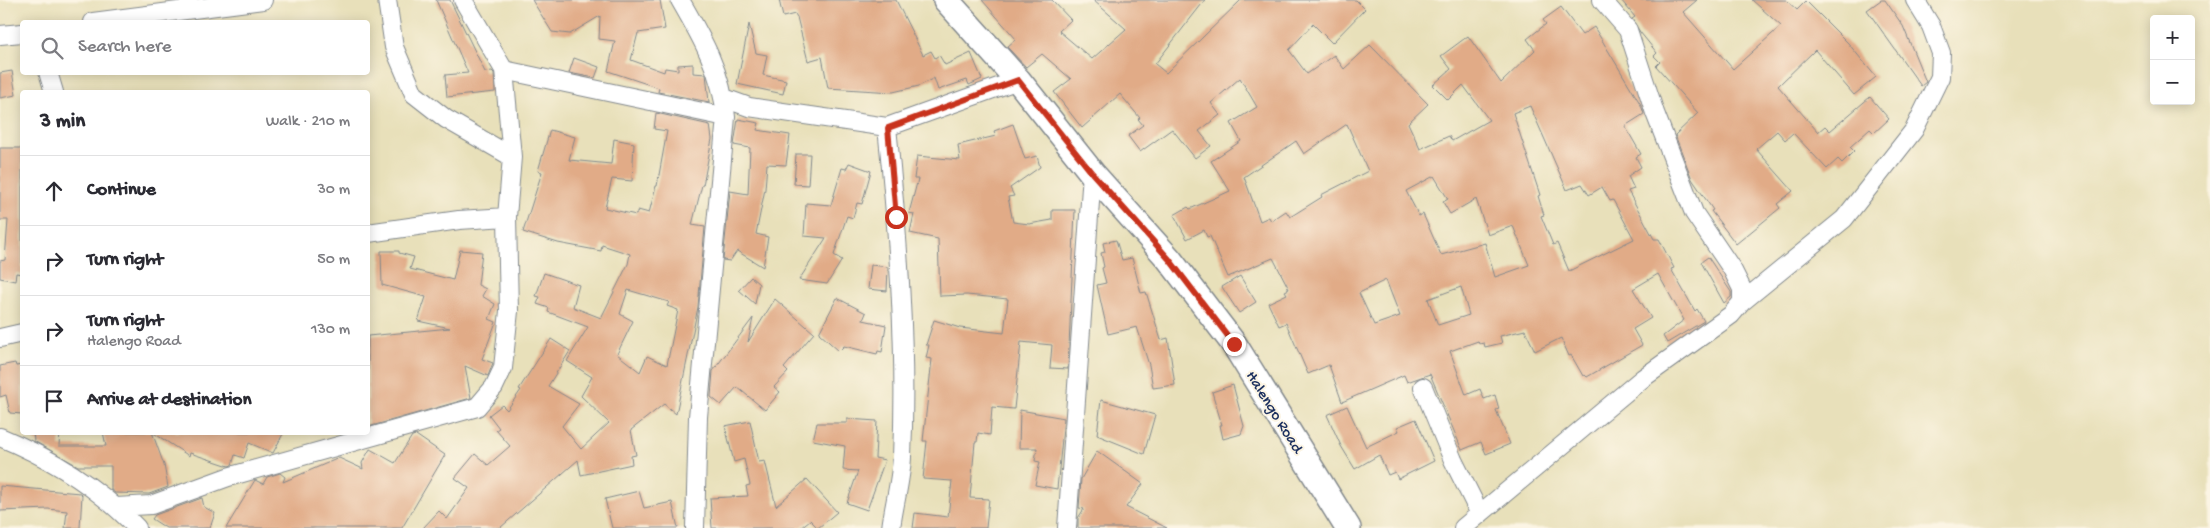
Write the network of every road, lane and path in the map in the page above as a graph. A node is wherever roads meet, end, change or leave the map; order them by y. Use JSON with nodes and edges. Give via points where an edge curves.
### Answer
{"nodes":[{"id":1,"x":263,"y":0,"type":"edge"},
{"id":2,"x":387,"y":0,"type":"edge"},
{"id":3,"x":463,"y":0,"type":"edge"},
{"id":4,"x":680,"y":0,"type":"edge"},
{"id":5,"x":946,"y":0,"type":"edge"},
{"id":6,"x":1602,"y":0,"type":"edge"},
{"id":7,"x":1916,"y":0,"type":"edge"},
{"id":8,"x":108,"y":20,"type":"edge"},
{"id":9,"x":20,"y":33,"type":"edge"},
{"id":10,"x":0,"y":35,"type":"edge"},
{"id":11,"x":504,"y":70,"type":"junction"},
{"id":12,"x":49,"y":75,"type":"edge"},
{"id":13,"x":1018,"y":80,"type":"junction"},
{"id":14,"x":53,"y":90,"type":"edge"},
{"id":15,"x":724,"y":98,"type":"junction"},
{"id":16,"x":726,"y":117,"type":"junction"},
{"id":17,"x":888,"y":128,"type":"junction"},
{"id":18,"x":512,"y":157,"type":"junction"},
{"id":19,"x":1092,"y":173,"type":"junction"},
{"id":20,"x":507,"y":217,"type":"junction"},
{"id":21,"x":370,"y":233,"type":"edge"},
{"id":22,"x":1742,"y":302,"type":"junction"},
{"id":23,"x":20,"y":333,"type":"edge"},
{"id":24,"x":0,"y":338,"type":"edge"},
{"id":25,"x":1423,"y":387,"type":"dead end"},
{"id":26,"x":0,"y":437,"type":"edge"},
{"id":27,"x":117,"y":507,"type":"junction"},
{"id":28,"x":1480,"y":514,"type":"junction"},
{"id":29,"x":137,"y":528,"type":"edge"},
{"id":30,"x":695,"y":528,"type":"edge"},
{"id":31,"x":891,"y":528,"type":"edge"},
{"id":32,"x":1067,"y":528,"type":"edge"},
{"id":33,"x":1348,"y":528,"type":"edge"},
{"id":34,"x":1463,"y":528,"type":"edge"}],
"edges":[{"from":1,"to":8,"type":"street"},
{"from":2,"to":18,"type":"street","via":[[394,47],[414,94],[446,119]]},
{"from":3,"to":11,"type":"street"},
{"from":4,"to":15,"type":"street","via":[[715,64]]},
{"from":5,"to":13,"type":"street","name":"Halengo Road"},
{"from":6,"to":22,"type":"street","via":[[1628,30],[1655,113],[1694,213],[1732,268],[1742,289]]},
{"from":7,"to":22,"type":"street","via":[[1941,53],[1940,77],[1914,130],[1844,219]]},
{"from":9,"to":10,"type":"street"},
{"from":11,"to":16,"type":"street"},
{"from":11,"to":18,"type":"street"},
{"from":12,"to":14,"type":"street"},
{"from":13,"to":17,"type":"street"},
{"from":13,"to":19,"type":"street","name":"Halengo Road"},
{"from":15,"to":16,"type":"street"},
{"from":15,"to":17,"type":"street","via":[[749,108]]},
{"from":16,"to":30,"type":"street","via":[[698,417]]},
{"from":17,"to":31,"type":"street","via":[[896,217],[902,357],[902,458]]},
{"from":18,"to":20,"type":"street"},
{"from":19,"to":32,"type":"street"},
{"from":19,"to":33,"type":"street","name":"Halengo Road","via":[[1169,259],[1234,344]]},
{"from":20,"to":21,"type":"street"},
{"from":20,"to":27,"type":"street","via":[[509,311],[503,368],[494,387],[477,407],[228,477],[151,505]]},
{"from":22,"to":28,"type":"street","via":[[1731,315],[1643,378]]},
{"from":23,"to":24,"type":"street"},
{"from":25,"to":28,"type":"street","via":[[1453,460]]},
{"from":26,"to":27,"type":"street","via":[[32,451],[79,479]]},
{"from":27,"to":29,"type":"street"},
{"from":28,"to":34,"type":"street"}]}
